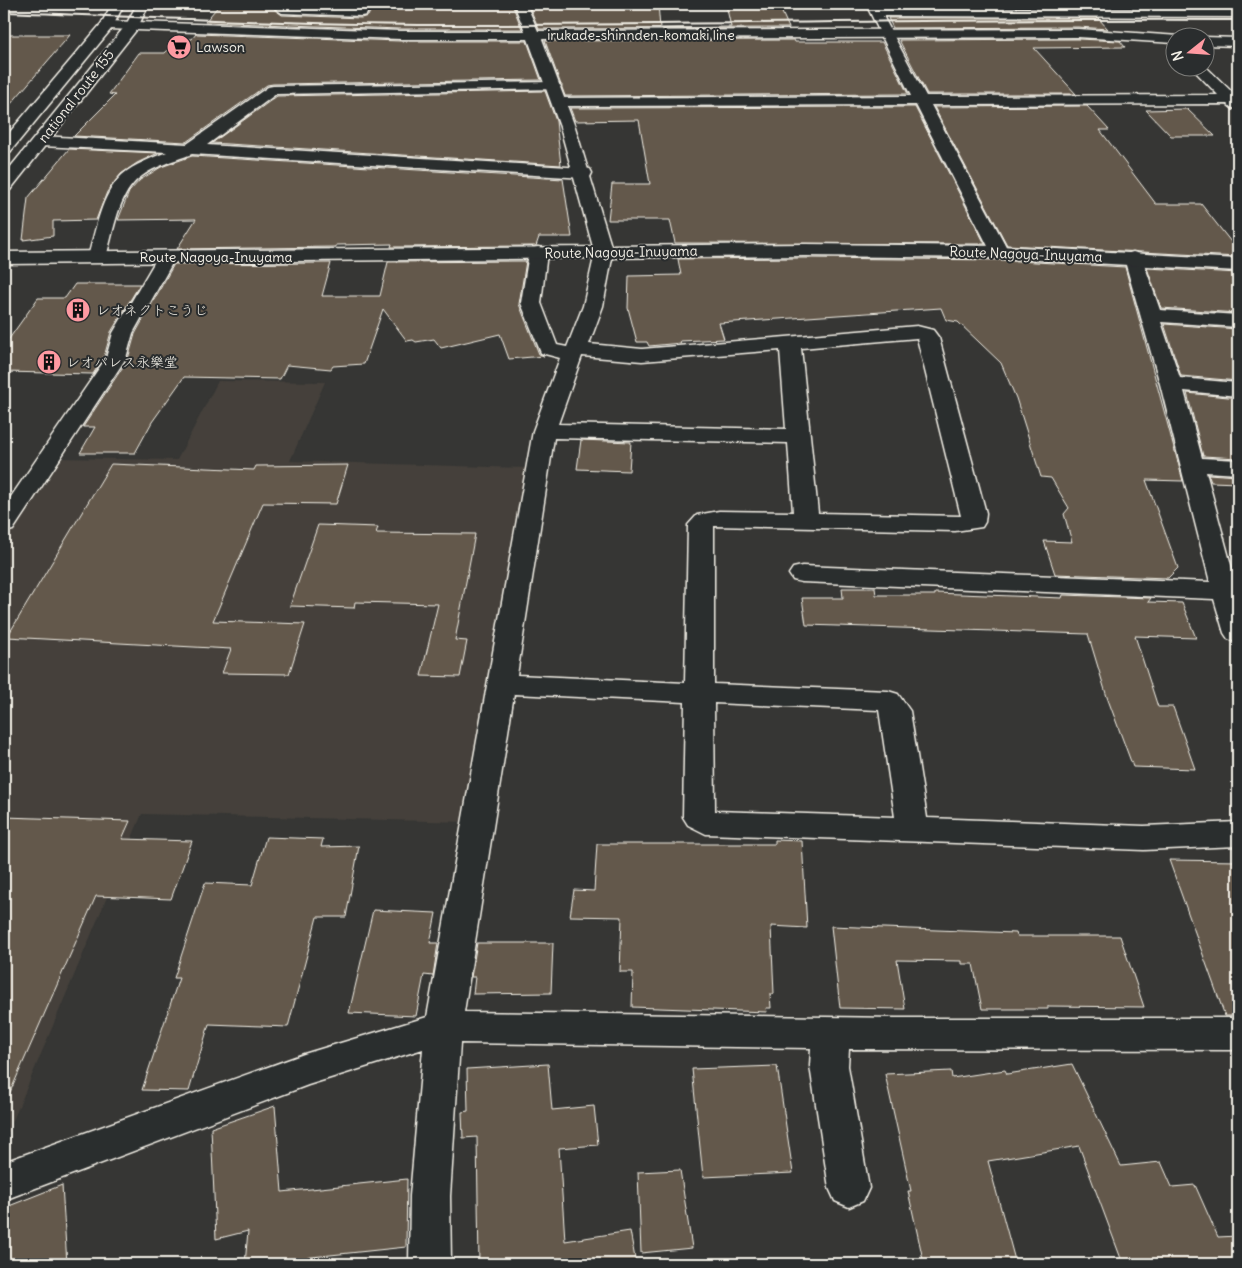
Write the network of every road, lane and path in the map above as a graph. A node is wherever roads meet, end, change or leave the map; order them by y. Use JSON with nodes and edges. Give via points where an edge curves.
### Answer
{"nodes":[{"id":1,"x":118,"y":4,"type":"edge"},
{"id":2,"x":144,"y":4,"type":"edge"},
{"id":3,"x":286,"y":4,"type":"edge"},
{"id":4,"x":366,"y":4,"type":"edge"},
{"id":5,"x":520,"y":4,"type":"edge"},
{"id":6,"x":873,"y":8,"type":"edge"},
{"id":7,"x":977,"y":8,"type":"edge"},
{"id":8,"x":1085,"y":8,"type":"edge"},
{"id":9,"x":1235,"y":11,"type":"edge"},
{"id":10,"x":107,"y":25,"type":"junction"},
{"id":11,"x":132,"y":26,"type":"junction"},
{"id":12,"x":886,"y":34,"type":"junction"},
{"id":13,"x":534,"y":36,"type":"junction"},
{"id":14,"x":1164,"y":39,"type":"edge"},
{"id":15,"x":1214,"y":41,"type":"edge"},
{"id":16,"x":1238,"y":42,"type":"edge"},
{"id":17,"x":1210,"y":78,"type":"edge"},
{"id":18,"x":554,"y":86,"type":"junction"},
{"id":19,"x":920,"y":100,"type":"junction"},
{"id":20,"x":560,"y":102,"type":"junction"},
{"id":21,"x":1236,"y":102,"type":"edge"},
{"id":22,"x":41,"y":141,"type":"junction"},
{"id":23,"x":6,"y":143,"type":"edge"},
{"id":24,"x":192,"y":148,"type":"junction"},
{"id":25,"x":584,"y":173,"type":"junction"},
{"id":26,"x":4,"y":186,"type":"edge"},
{"id":27,"x":1000,"y":252,"type":"junction"},
{"id":28,"x":538,"y":253,"type":"junction"},
{"id":29,"x":604,"y":253,"type":"junction"},
{"id":30,"x":97,"y":257,"type":"junction"},
{"id":31,"x":4,"y":258,"type":"edge"},
{"id":32,"x":166,"y":258,"type":"junction"},
{"id":33,"x":1133,"y":258,"type":"junction"},
{"id":34,"x":1238,"y":265,"type":"edge"},
{"id":35,"x":1152,"y":315,"type":"junction"},
{"id":36,"x":1238,"y":321,"type":"edge"},
{"id":37,"x":790,"y":343,"type":"junction"},
{"id":38,"x":574,"y":352,"type":"junction"},
{"id":39,"x":1171,"y":384,"type":"junction"},
{"id":40,"x":1238,"y":389,"type":"edge"},
{"id":41,"x":544,"y":431,"type":"junction"},
{"id":42,"x":798,"y":436,"type":"junction"},
{"id":43,"x":1193,"y":464,"type":"junction"},
{"id":44,"x":1238,"y":467,"type":"edge"},
{"id":45,"x":806,"y":520,"type":"junction"},
{"id":46,"x":4,"y":525,"type":"edge"},
{"id":47,"x":1228,"y":561,"type":"edge"},
{"id":48,"x":802,"y":574,"type":"dead end"},
{"id":49,"x":1225,"y":591,"type":"junction"},
{"id":50,"x":1238,"y":633,"type":"edge"},
{"id":51,"x":502,"y":684,"type":"junction"},
{"id":52,"x":699,"y":693,"type":"junction"},
{"id":53,"x":913,"y":830,"type":"junction"},
{"id":54,"x":1238,"y":834,"type":"edge"},
{"id":55,"x":443,"y":1027,"type":"junction"},
{"id":56,"x":831,"y":1033,"type":"junction"},
{"id":57,"x":1238,"y":1034,"type":"edge"},
{"id":58,"x":4,"y":1182,"type":"edge"},
{"id":59,"x":849,"y":1188,"type":"dead end"},
{"id":60,"x":430,"y":1264,"type":"edge"}],
"edges":[{"from":1,"to":10,"type":"main road","name":"national route 155"},
{"from":2,"to":11,"type":"main road","name":"national route 155"},
{"from":3,"to":4,"type":"main road","via":[[282,9],[361,12]]},
{"from":5,"to":13,"type":"main road"},
{"from":6,"to":7,"type":"main road"},
{"from":6,"to":12,"type":"main road"},
{"from":7,"to":8,"type":"main road"},
{"from":8,"to":9,"type":"main road"},
{"from":10,"to":11,"type":"main road","name":"irukade-shinnden-komaki line"},
{"from":10,"to":23,"type":"main road","name":"national route 155"},
{"from":11,"to":13,"type":"main road","name":"irukade-shinnden-komaki line","via":[[350,35]]},
{"from":11,"to":22,"type":"main road","name":"national route 155"},
{"from":12,"to":13,"type":"main road","name":"irukade-shinnden-komaki line"},
{"from":12,"to":14,"type":"main road","name":"irukade-shinnden-komaki line","via":[[1078,32]]},
{"from":12,"to":19,"type":"main road"},
{"from":13,"to":18,"type":"main road"},
{"from":15,"to":16,"type":"main road"},
{"from":17,"to":21,"type":"main road"},
{"from":18,"to":20,"type":"main road"},
{"from":18,"to":24,"type":"main road","via":[[273,90]]},
{"from":19,"to":20,"type":"main road"},
{"from":19,"to":21,"type":"main road"},
{"from":19,"to":27,"type":"main road"},
{"from":20,"to":25,"type":"main road"},
{"from":22,"to":24,"type":"main road"},
{"from":22,"to":26,"type":"main road","name":"national route 155"},
{"from":24,"to":25,"type":"main road"},
{"from":24,"to":30,"type":"main road","via":[[148,166],[128,179],[115,197]]},
{"from":25,"to":29,"type":"main road"},
{"from":27,"to":29,"type":"main road","name":"Route Nagoya-Inuyama"},
{"from":27,"to":33,"type":"main road","name":"Route Nagoya-Inuyama"},
{"from":28,"to":29,"type":"main road","name":"Route Nagoya-Inuyama"},
{"from":28,"to":32,"type":"main road","name":"Route Nagoya-Inuyama"},
{"from":28,"to":38,"type":"main road","via":[[530,303],[548,349]]},
{"from":29,"to":38,"type":"main road","via":[[588,318]]},
{"from":30,"to":31,"type":"main road","name":"Route Nagoya-Inuyama"},
{"from":30,"to":32,"type":"main road","name":"Route Nagoya-Inuyama"},
{"from":32,"to":46,"type":"main road","via":[[123,333],[116,358]]},
{"from":33,"to":34,"type":"main road","name":"Route Nagoya-Inuyama"},
{"from":33,"to":35,"type":"main road"},
{"from":35,"to":36,"type":"main road"},
{"from":35,"to":39,"type":"main road","via":[[1148,313]]},
{"from":37,"to":38,"type":"main road","via":[[642,355]]},
{"from":37,"to":42,"type":"main road"},
{"from":37,"to":45,"type":"main road","via":[[917,332],[926,334],[974,513],[973,522],[966,524]]},
{"from":38,"to":41,"type":"main road"},
{"from":39,"to":40,"type":"main road"},
{"from":39,"to":43,"type":"main road"},
{"from":41,"to":42,"type":"main road"},
{"from":41,"to":51,"type":"main road"},
{"from":42,"to":45,"type":"main road"},
{"from":43,"to":44,"type":"main road"},
{"from":43,"to":47,"type":"main road"},
{"from":45,"to":52,"type":"main road","via":[[719,518],[706,520],[700,525]]},
{"from":47,"to":49,"type":"main road"},
{"from":48,"to":49,"type":"main road"},
{"from":49,"to":50,"type":"main road"},
{"from":51,"to":52,"type":"main road"},
{"from":51,"to":55,"type":"main road"},
{"from":52,"to":53,"type":"main road","via":[[888,701],[896,712]]},
{"from":52,"to":53,"type":"main road","via":[[699,817],[706,822]]},
{"from":53,"to":54,"type":"main road","via":[[1144,838]]},
{"from":55,"to":56,"type":"main road"},
{"from":55,"to":58,"type":"main road","via":[[304,1070]]},
{"from":55,"to":60,"type":"main road","via":[[430,1196]]},
{"from":56,"to":57,"type":"main road"},
{"from":56,"to":59,"type":"main road","via":[[829,1066]]}]}
